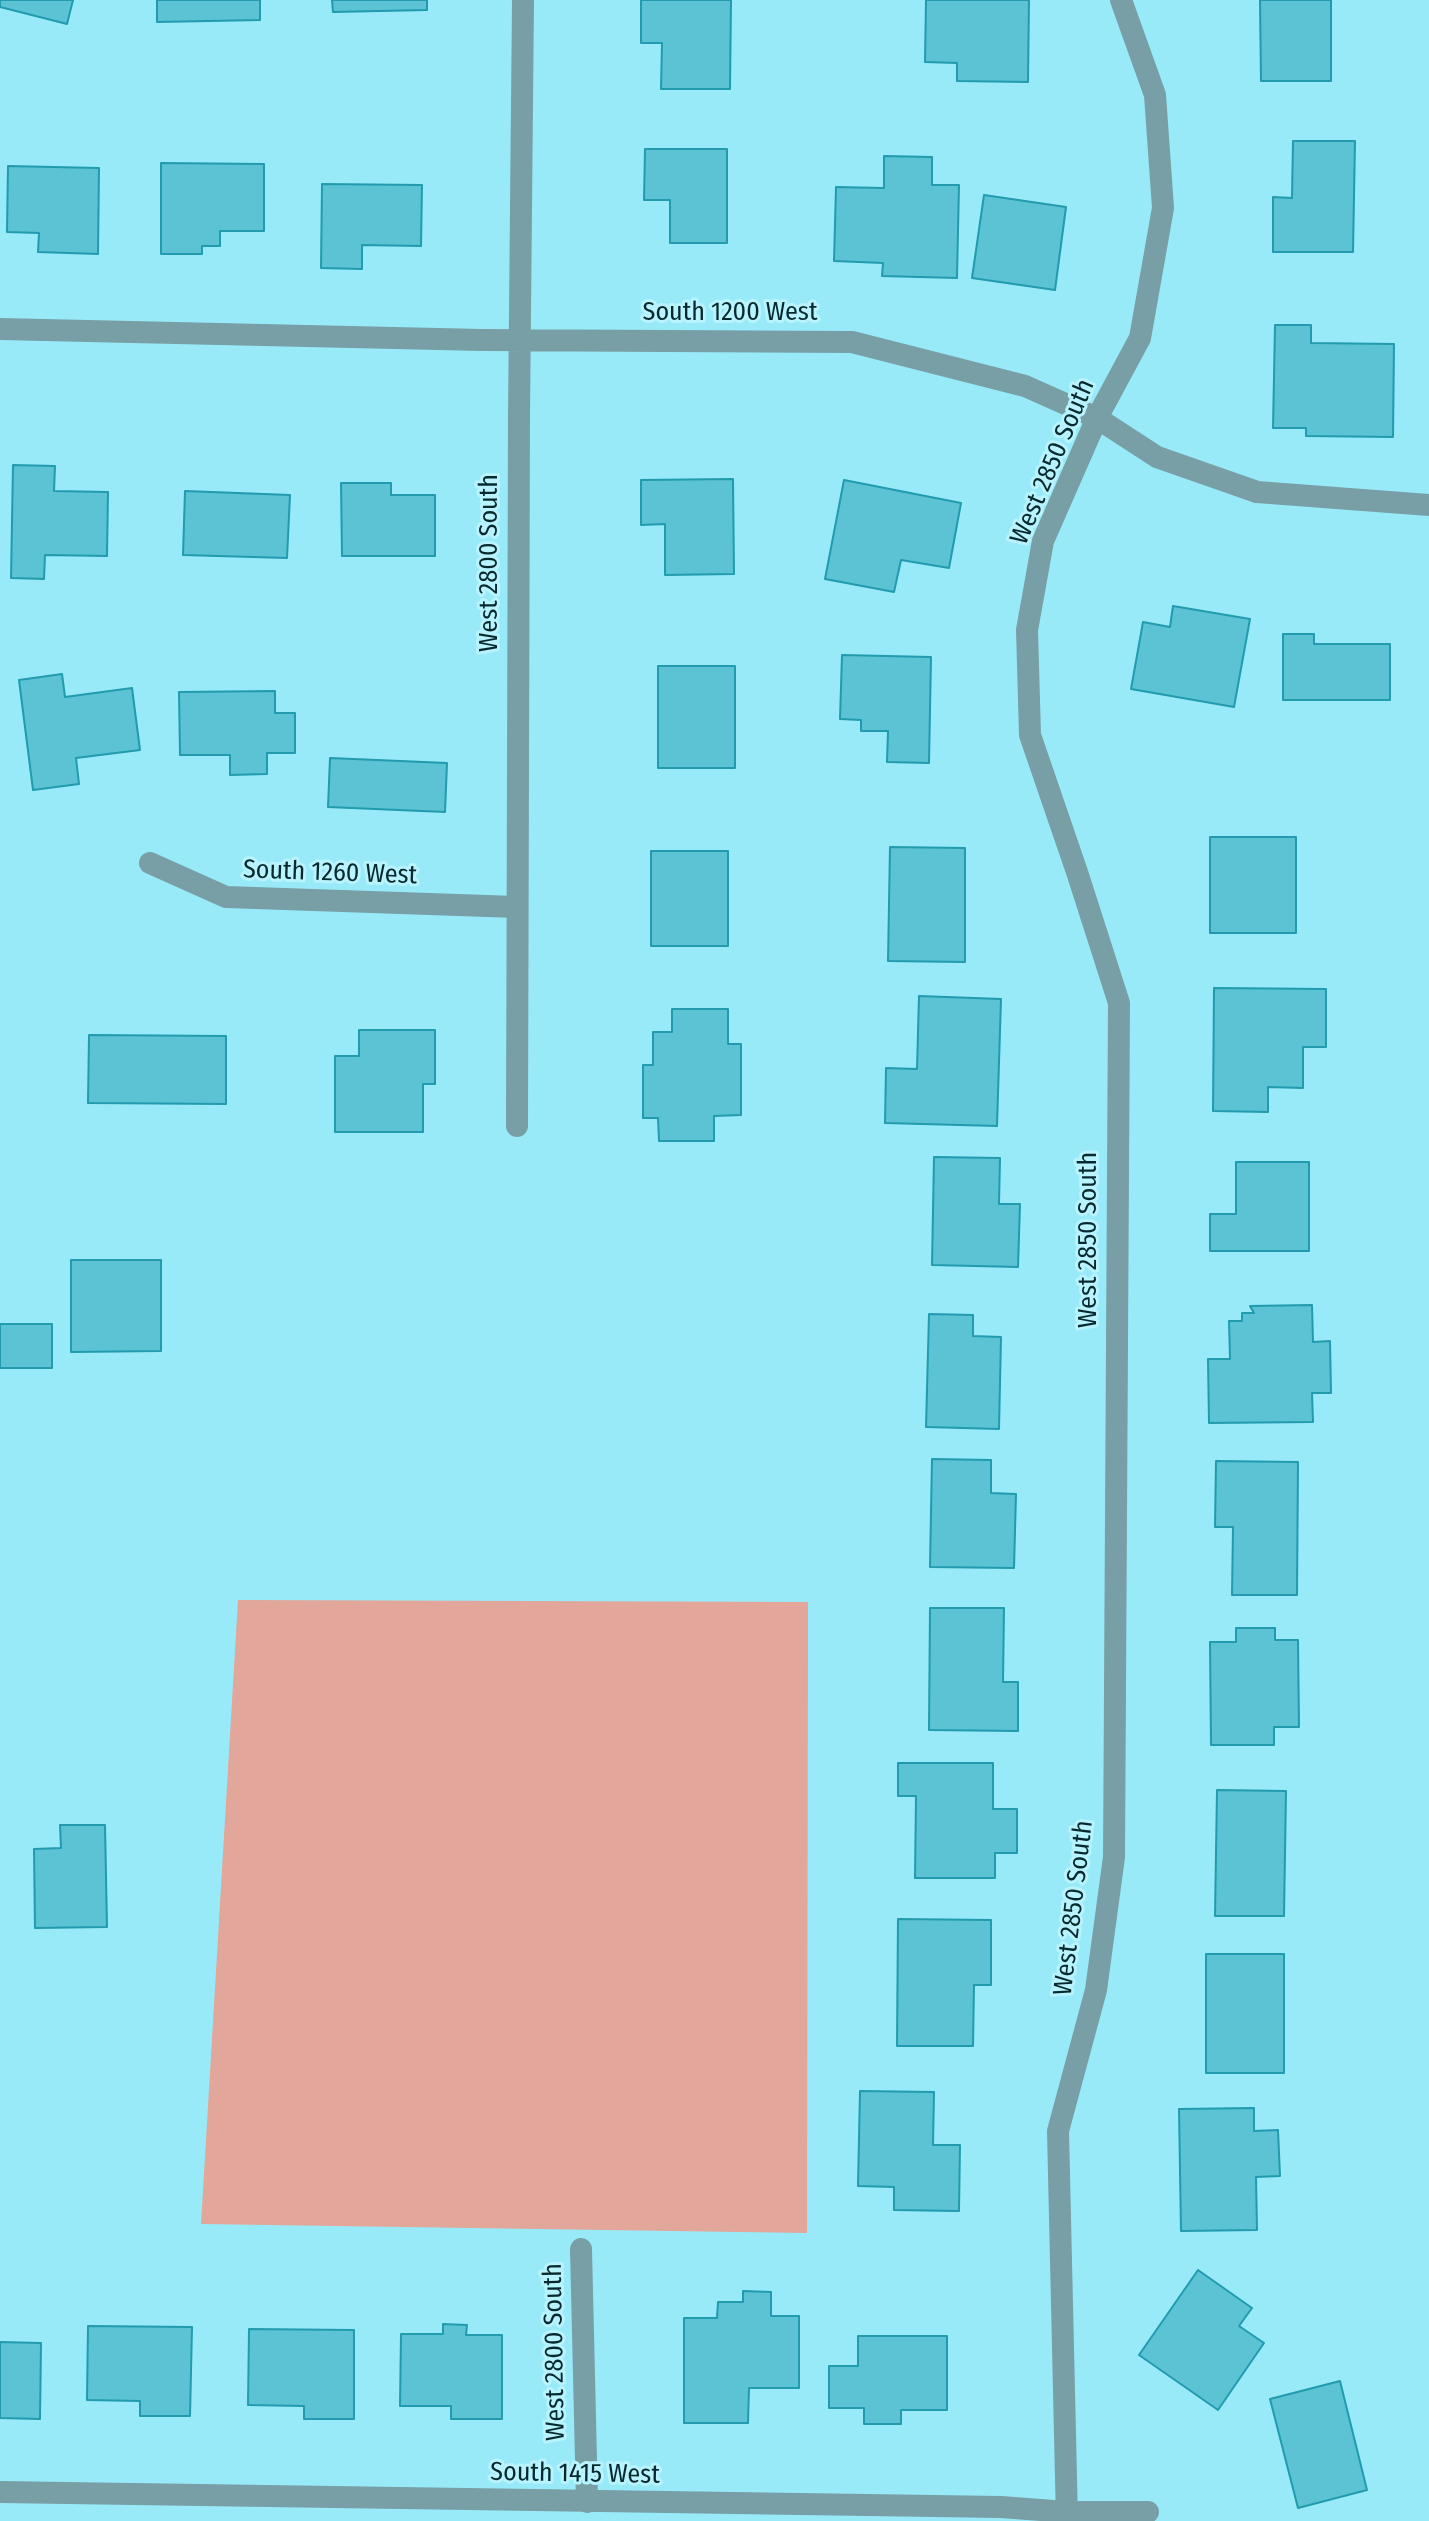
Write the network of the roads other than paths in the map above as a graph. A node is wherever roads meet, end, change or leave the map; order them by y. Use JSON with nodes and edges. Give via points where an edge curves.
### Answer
{"nodes":[{"id":1,"x":523,"y":0,"type":"edge"},
{"id":2,"x":1121,"y":0,"type":"edge"},
{"id":3,"x":0,"y":329,"type":"edge"},
{"id":4,"x":519,"y":340,"type":"junction"},
{"id":5,"x":1097,"y":418,"type":"junction"},
{"id":6,"x":1429,"y":505,"type":"edge"},
{"id":7,"x":150,"y":863,"type":"dead end"},
{"id":8,"x":516,"y":907,"type":"junction"},
{"id":9,"x":517,"y":1126,"type":"dead end"},
{"id":10,"x":581,"y":2249,"type":"dead end"},
{"id":11,"x":0,"y":2492,"type":"edge"},
{"id":12,"x":587,"y":2502,"type":"junction"},
{"id":13,"x":1148,"y":2512,"type":"dead end"},
{"id":14,"x":1067,"y":2516,"type":"edge"}],
"edges":[{"from":1,"to":4,"type":"street","name":"West 2800 South"},
{"from":2,"to":5,"type":"street","name":"West 2850 South","via":[[1155,95],[1163,208],[1140,338]]},
{"from":3,"to":4,"type":"street","name":"South 1200 West"},
{"from":4,"to":5,"type":"street","name":"South 1200 West","via":[[852,342],[1025,386]]},
{"from":4,"to":8,"type":"street","name":"West 2800 South"},
{"from":5,"to":6,"type":"street","name":"South 1200 West","via":[[1157,457],[1257,492]]},
{"from":5,"to":14,"type":"street","name":"West 2850 South","via":[[1043,541],[1027,630],[1030,735],[1119,1003],[1114,1857],[1096,1990],[1058,2131]]},
{"from":7,"to":8,"type":"street","name":"South 1260 West","via":[[226,897]]},
{"from":8,"to":9,"type":"street","name":"West 2800 South"},
{"from":10,"to":12,"type":"street","name":"West 2800 South"},
{"from":11,"to":12,"type":"street","name":"South 1415 West"},
{"from":12,"to":14,"type":"street","name":"South 1415 West","via":[[1001,2507]]},
{"from":13,"to":14,"type":"street","name":"South 1415 West"}]}
